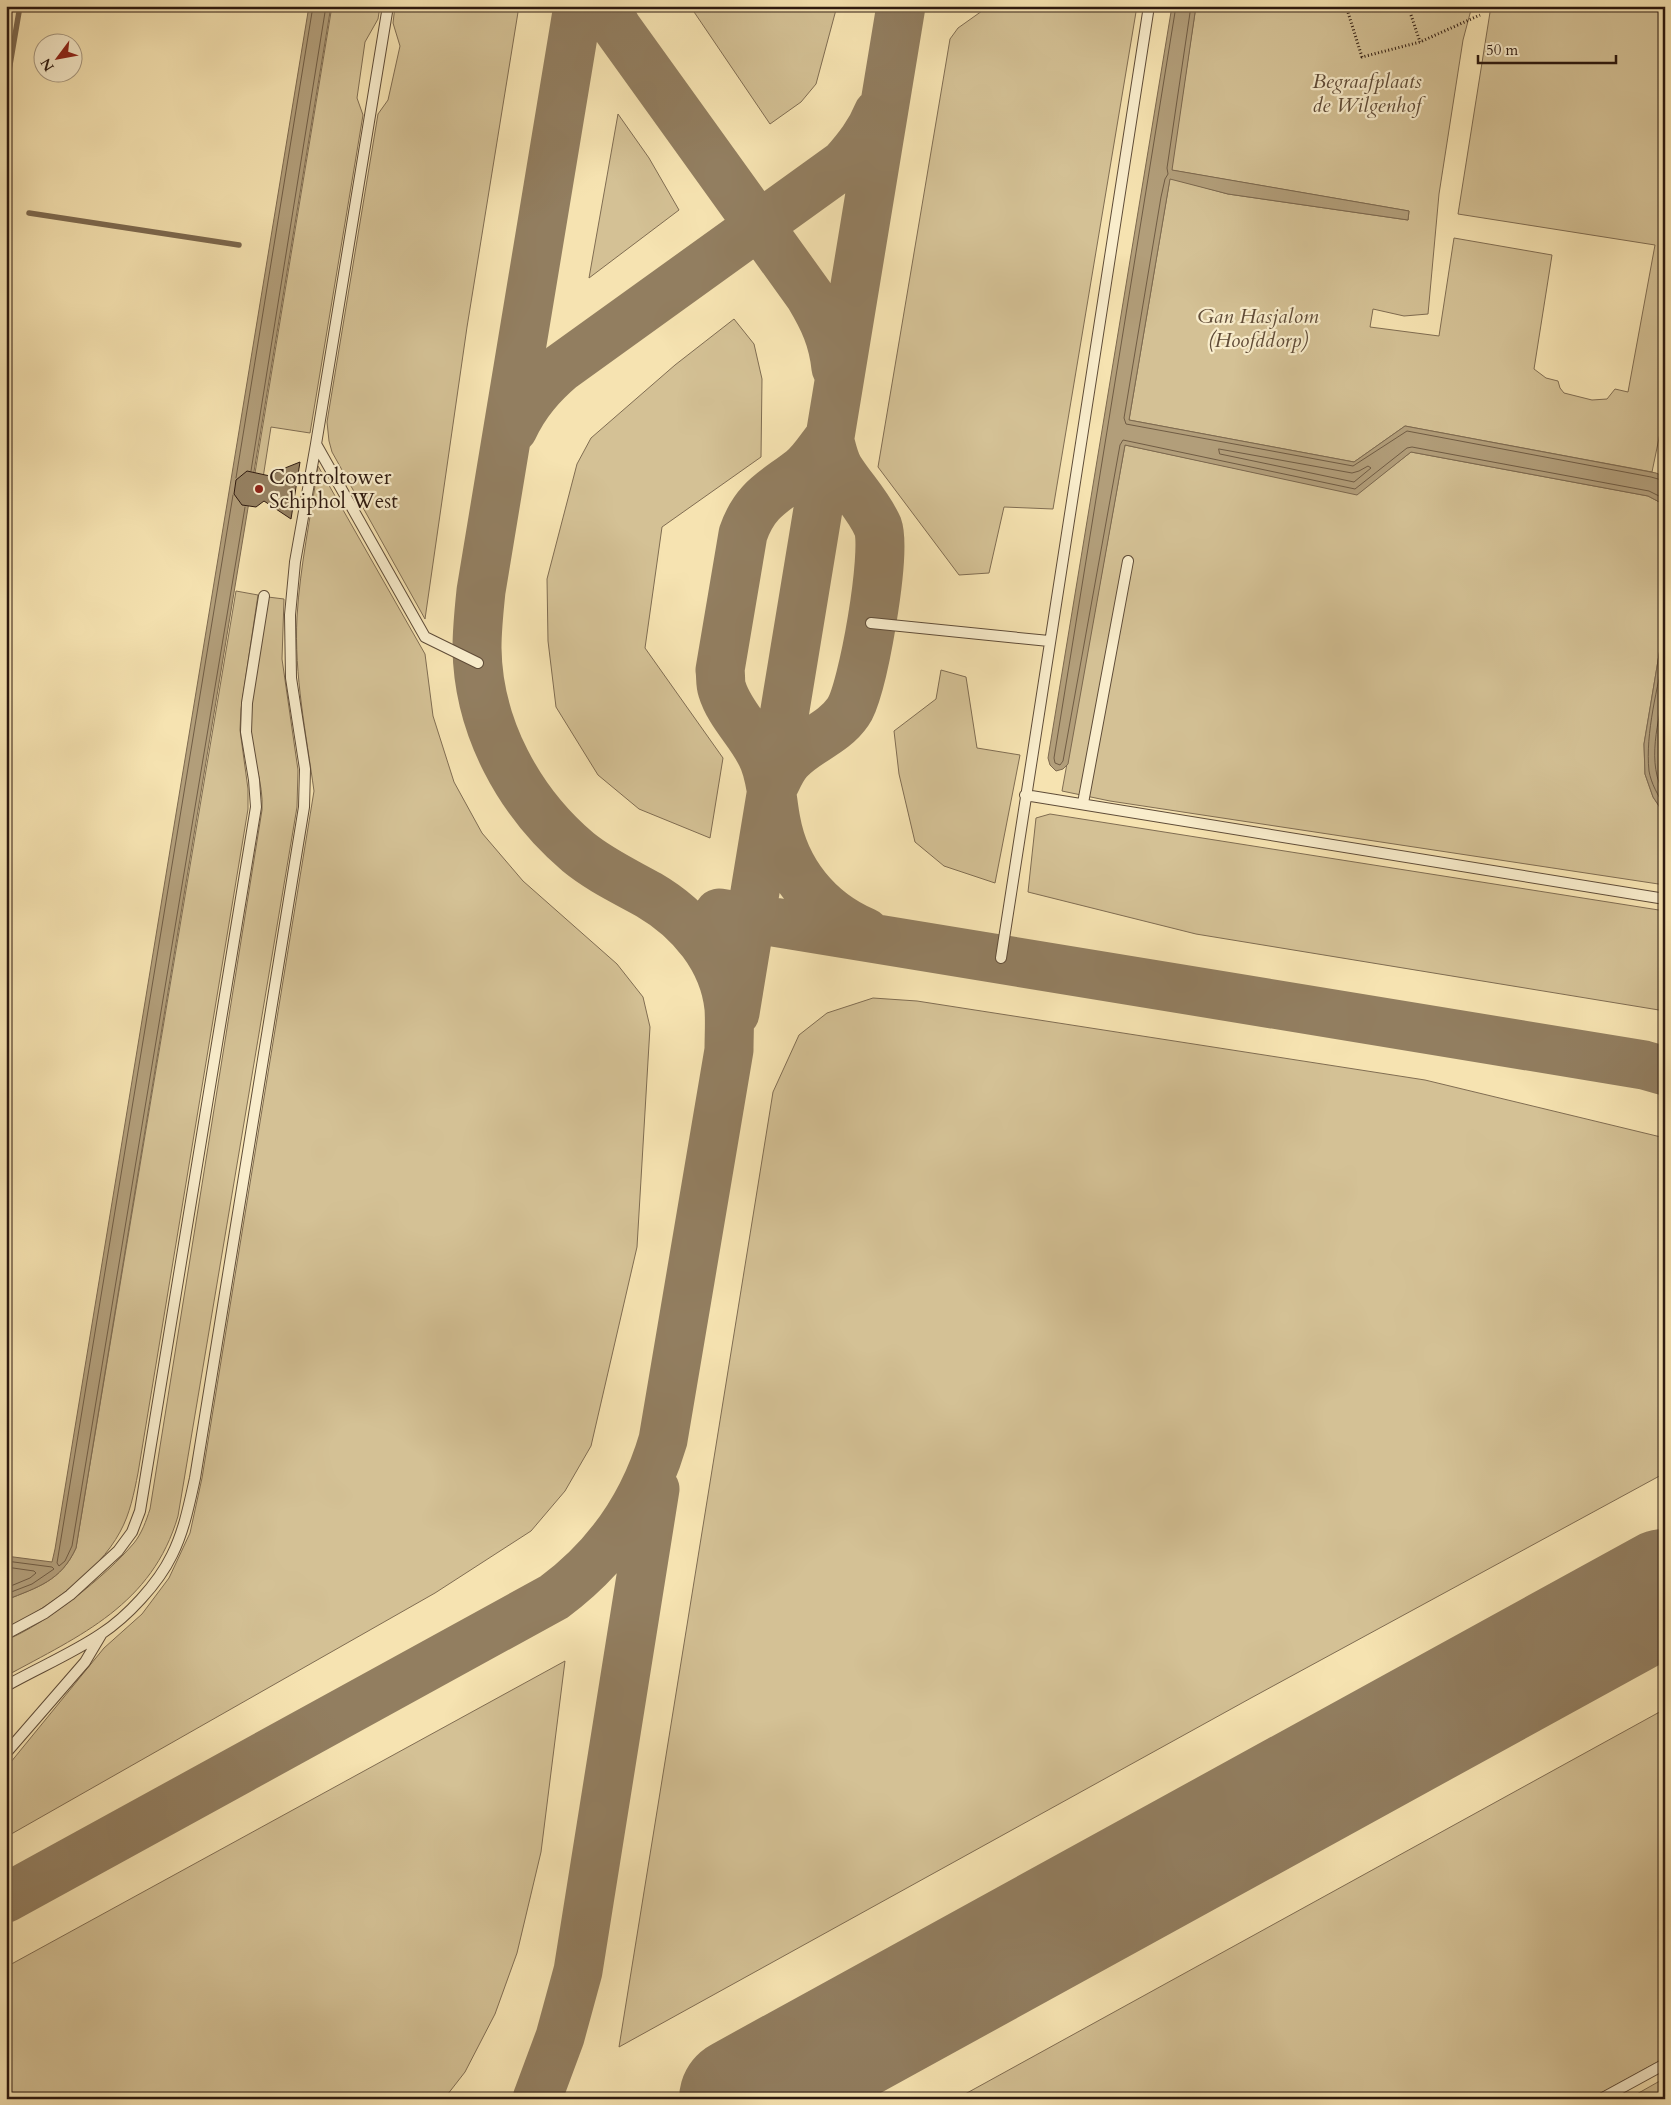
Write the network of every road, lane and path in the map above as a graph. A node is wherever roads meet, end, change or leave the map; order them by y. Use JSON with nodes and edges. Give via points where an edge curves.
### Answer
{"nodes":[{"id":1,"x":388,"y":6,"type":"edge"},
{"id":2,"x":1150,"y":6,"type":"edge"},
{"id":3,"x":1346,"y":6,"type":"edge"},
{"id":4,"x":1411,"y":15,"type":"dead end"},
{"id":5,"x":1480,"y":15,"type":"dead end"},
{"id":6,"x":1420,"y":42,"type":"junction"},
{"id":7,"x":316,"y":444,"type":"junction"},
{"id":8,"x":1128,"y":561,"type":"dead end"},
{"id":9,"x":264,"y":596,"type":"dead end"},
{"id":10,"x":871,"y":622,"type":"dead end"},
{"id":11,"x":1049,"y":641,"type":"junction"},
{"id":12,"x":478,"y":663,"type":"dead end"},
{"id":13,"x":1025,"y":795,"type":"junction"},
{"id":14,"x":1083,"y":803,"type":"junction"},
{"id":15,"x":1665,"y":899,"type":"edge"},
{"id":16,"x":1000,"y":958,"type":"dead end"},
{"id":17,"x":6,"y":1634,"type":"edge"},
{"id":18,"x":101,"y":1634,"type":"junction"},
{"id":19,"x":6,"y":1686,"type":"edge"},
{"id":20,"x":6,"y":1754,"type":"edge"},
{"id":21,"x":1665,"y":2064,"type":"edge"},
{"id":22,"x":1601,"y":2099,"type":"edge"}],
"edges":[{"from":1,"to":7,"type":"lane"},
{"from":2,"to":11,"type":"lane"},
{"from":3,"to":6,"type":"path","via":[[1362,57]]},
{"from":4,"to":6,"type":"path"},
{"from":5,"to":6,"type":"path"},
{"from":7,"to":12,"type":"lane","via":[[425,636]]},
{"from":7,"to":18,"type":"lane","via":[[295,562],[290,615],[291,678],[305,769],[304,807],[195,1478],[186,1520],[158,1579],[141,1599]]},
{"from":8,"to":14,"type":"lane"},
{"from":9,"to":17,"type":"lane","via":[[247,703],[246,732],[256,807],[140,1511],[132,1532],[111,1558],[70,1595]]},
{"from":10,"to":11,"type":"lane"},
{"from":11,"to":13,"type":"lane"},
{"from":13,"to":14,"type":"lane"},
{"from":13,"to":16,"type":"lane"},
{"from":14,"to":15,"type":"lane"},
{"from":18,"to":19,"type":"lane"},
{"from":18,"to":20,"type":"lane","via":[[85,1662]]},
{"from":21,"to":22,"type":"lane"}]}
